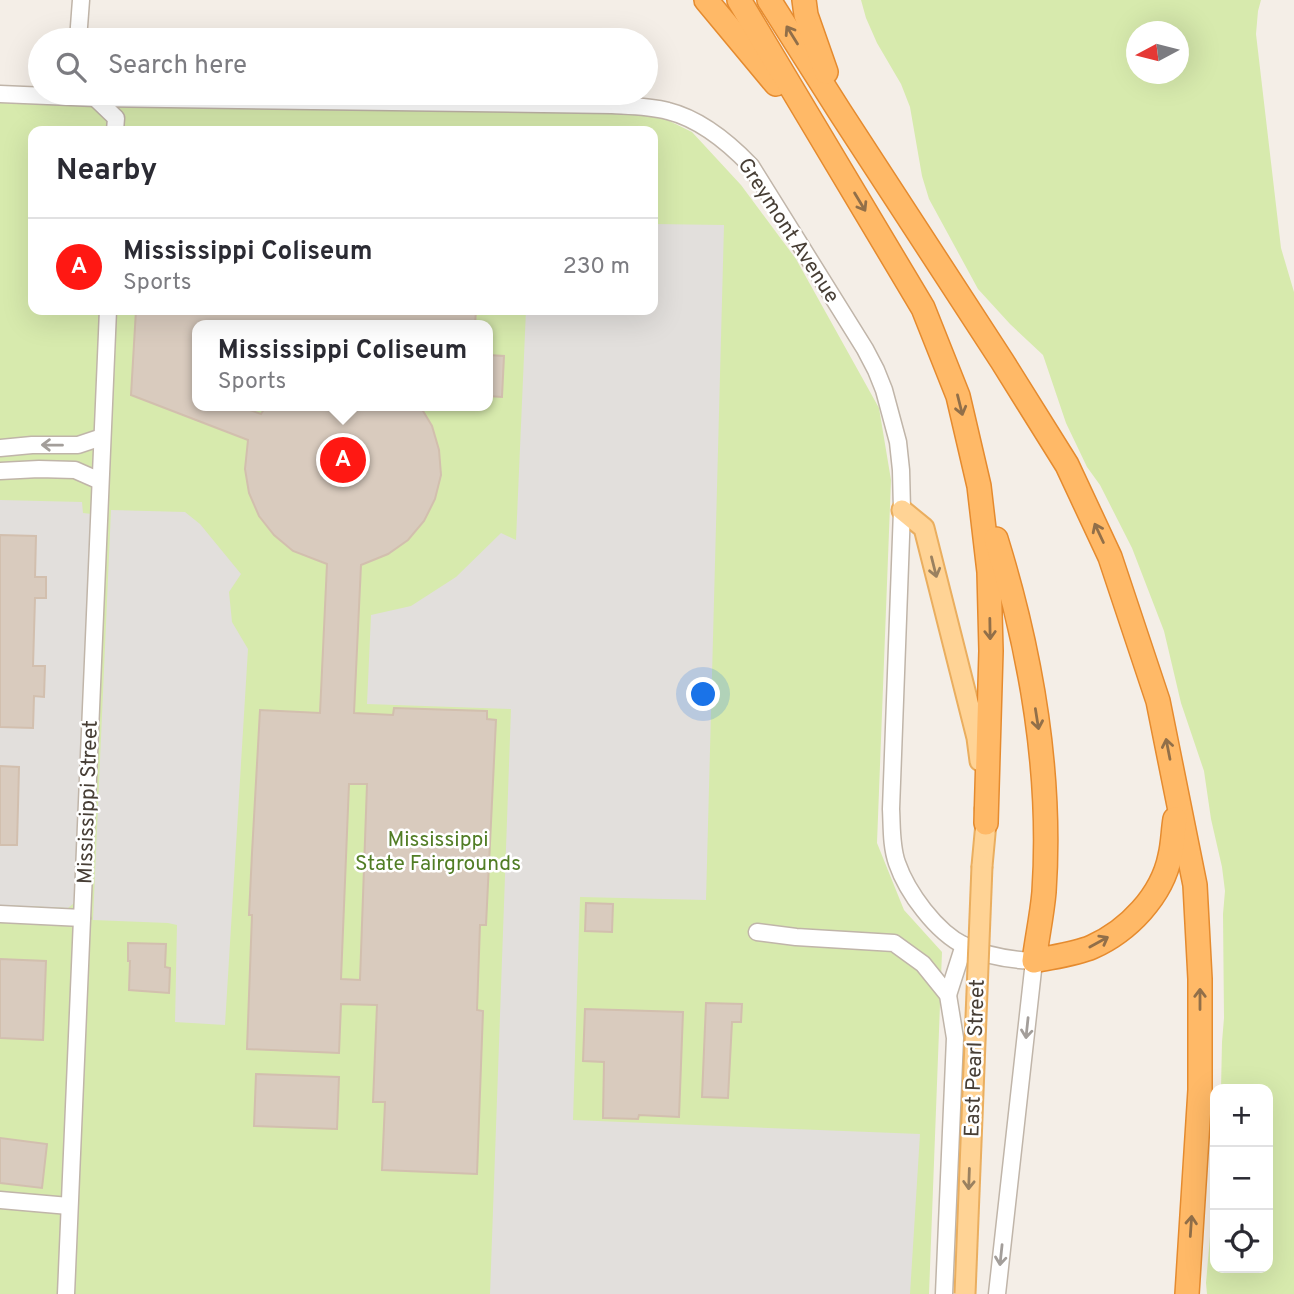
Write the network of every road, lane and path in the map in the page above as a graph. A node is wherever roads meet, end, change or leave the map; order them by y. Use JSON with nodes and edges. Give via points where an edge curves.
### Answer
{"nodes":[{"id":1,"x":81,"y":0,"type":"edge"},
{"id":2,"x":706,"y":0,"type":"edge"},
{"id":3,"x":739,"y":0,"type":"edge"},
{"id":4,"x":769,"y":0,"type":"edge"},
{"id":5,"x":804,"y":0,"type":"edge"},
{"id":6,"x":79,"y":28,"type":"edge"},
{"id":7,"x":0,"y":94,"type":"edge"},
{"id":8,"x":28,"y":95,"type":"edge"},
{"id":9,"x":102,"y":105,"type":"edge"},
{"id":10,"x":612,"y":105,"type":"edge"},
{"id":11,"x":840,"y":112,"type":"junction"},
{"id":12,"x":115,"y":126,"type":"edge"},
{"id":13,"x":825,"y":143,"type":"junction"},
{"id":14,"x":108,"y":315,"type":"edge"},
{"id":15,"x":102,"y":437,"type":"junction"},
{"id":16,"x":0,"y":448,"type":"edge"},
{"id":17,"x":0,"y":471,"type":"edge"},
{"id":18,"x":100,"y":481,"type":"junction"},
{"id":19,"x":979,"y":486,"type":"junction"},
{"id":20,"x":902,"y":510,"type":"junction"},
{"id":21,"x":1178,"y":797,"type":"junction"},
{"id":22,"x":986,"y":823,"type":"junction"},
{"id":23,"x":0,"y":914,"type":"edge"},
{"id":24,"x":82,"y":918,"type":"junction"},
{"id":25,"x":757,"y":932,"type":"dead end"},
{"id":26,"x":964,"y":945,"type":"junction"},
{"id":27,"x":1034,"y":961,"type":"junction"},
{"id":28,"x":948,"y":995,"type":"junction"},
{"id":29,"x":0,"y":1200,"type":"edge"},
{"id":30,"x":69,"y":1206,"type":"junction"},
{"id":31,"x":66,"y":1294,"type":"edge"},
{"id":32,"x":944,"y":1294,"type":"edge"},
{"id":33,"x":965,"y":1294,"type":"edge"},
{"id":34,"x":997,"y":1294,"type":"edge"},
{"id":35,"x":1187,"y":1294,"type":"edge"}],
"edges":[{"from":1,"to":6,"type":"street"},
{"from":2,"to":13,"type":"highway"},
{"from":3,"to":13,"type":"highway"},
{"from":11,"to":4,"type":"highway","one_way":true},
{"from":5,"to":11,"type":"highway"},
{"from":7,"to":8,"type":"street","name":"Greymont Avenue"},
{"from":9,"to":12,"type":"street","via":[[116,118]]},
{"from":10,"to":20,"type":"street","name":"Greymont Avenue","via":[[651,107],[685,117],[722,139],[751,166],[865,349],[884,390],[898,442]]},
{"from":21,"to":11,"type":"highway","one_way":true,"via":[[1154,688],[1110,557],[1067,466]]},
{"from":13,"to":19,"type":"highway","one_way":true,"via":[[923,308],[958,396]]},
{"from":14,"to":15,"type":"street","name":"Mississippi Street"},
{"from":15,"to":16,"type":"street","one_way":true,"via":[[78,445]]},
{"from":15,"to":18,"type":"street","name":"Mississippi Street"},
{"from":17,"to":18,"type":"street","via":[[75,470]]},
{"from":18,"to":24,"type":"street","name":"Mississippi Street"},
{"from":19,"to":22,"type":"highway","one_way":true,"via":[[989,572],[991,651]]},
{"from":19,"to":27,"type":"highway","one_way":true,"via":[[1025,649],[1039,729],[1046,829],[1044,894]]},
{"from":20,"to":22,"type":"main road","name":"East Pearl Street","one_way":true,"via":[[923,528],[978,738]]},
{"from":20,"to":26,"type":"street","name":"Greymont Avenue","via":[[892,840],[896,861],[918,902],[947,934]]},
{"from":27,"to":21,"type":"highway","one_way":true,"via":[[1091,948],[1143,911],[1170,858]]},
{"from":35,"to":21,"type":"highway","one_way":true,"via":[[1200,1090],[1200,979],[1195,885]]},
{"from":22,"to":33,"type":"main road","name":"East Pearl Street","one_way":true,"bridge":true},
{"from":23,"to":24,"type":"street"},
{"from":24,"to":30,"type":"street","name":"Mississippi Street"},
{"from":25,"to":28,"type":"street","via":[[894,943],[923,964]]},
{"from":26,"to":27,"type":"street","name":"Greymont Avenue","via":[[999,957]]},
{"from":26,"to":28,"type":"street"},
{"from":27,"to":34,"type":"street","one_way":true},
{"from":28,"to":32,"type":"street","via":[[955,1038]]},
{"from":29,"to":30,"type":"street"},
{"from":30,"to":31,"type":"street","name":"Mississippi Street"}]}
